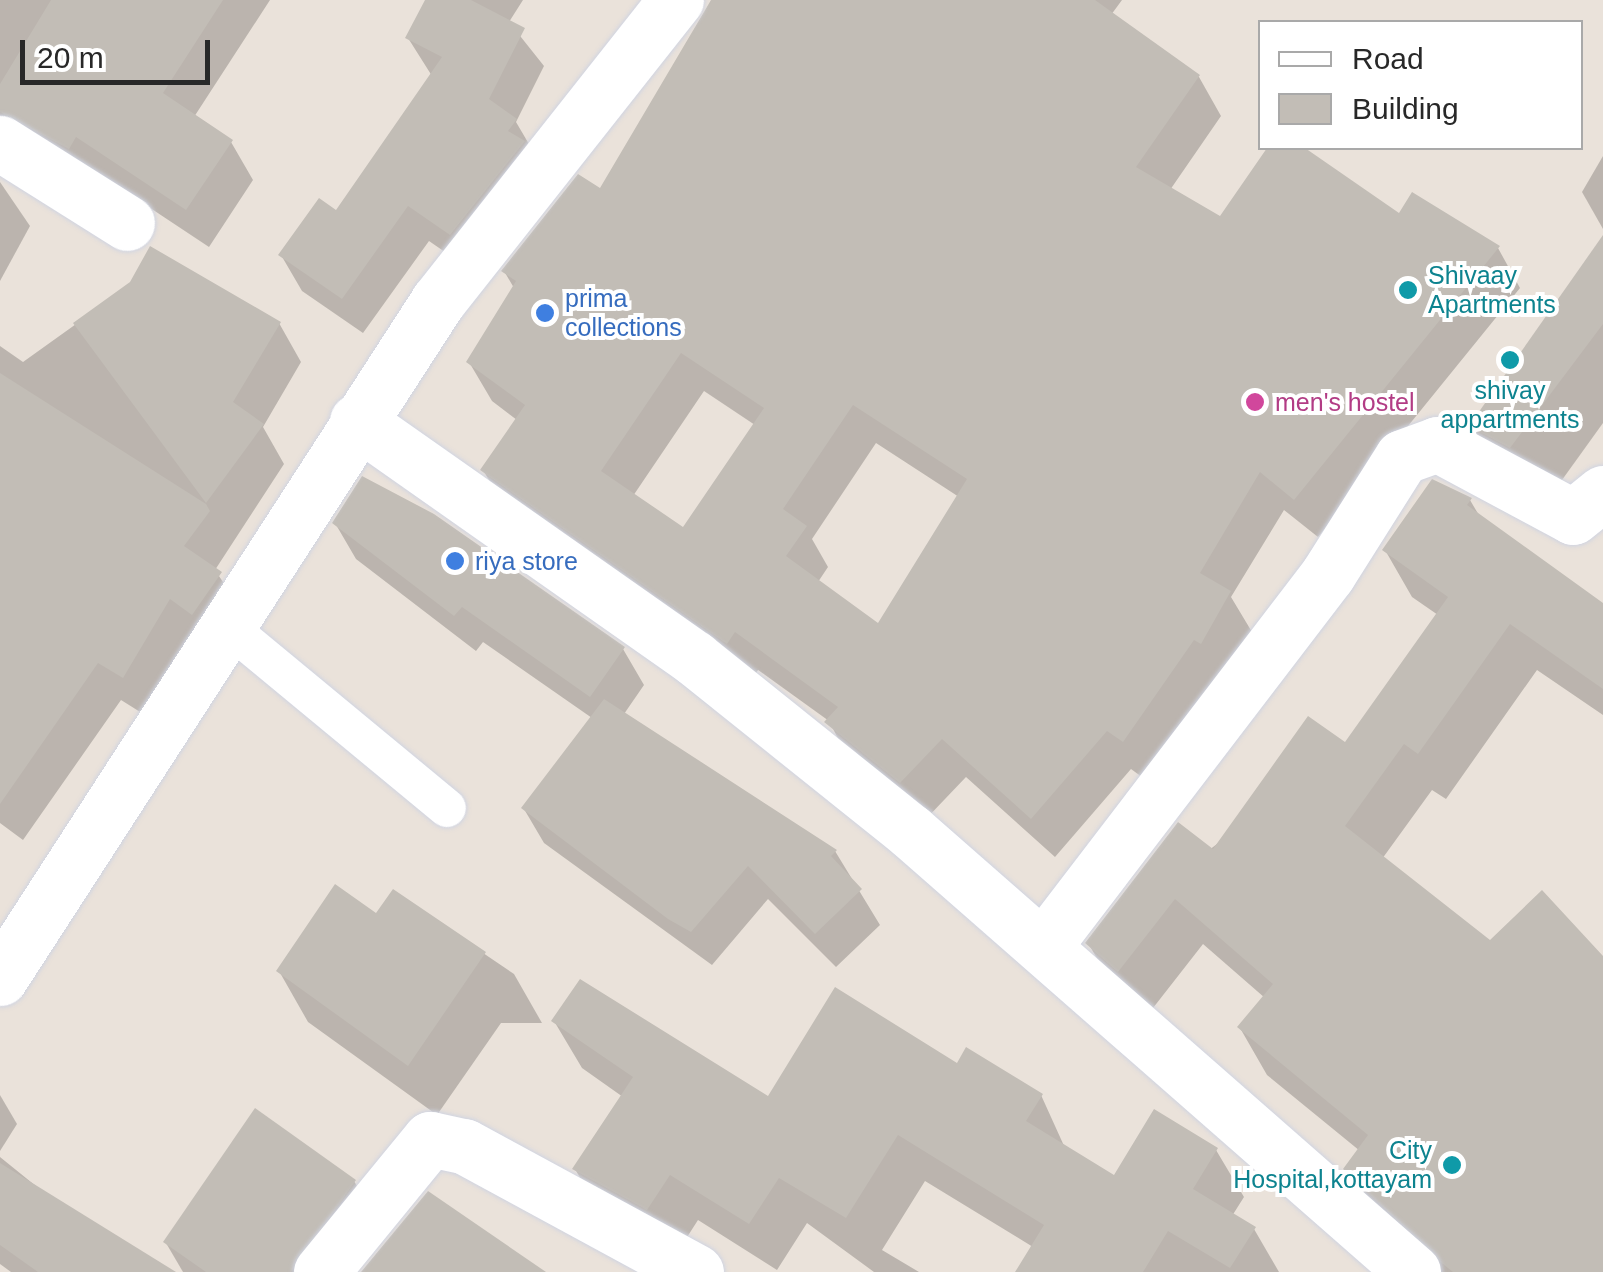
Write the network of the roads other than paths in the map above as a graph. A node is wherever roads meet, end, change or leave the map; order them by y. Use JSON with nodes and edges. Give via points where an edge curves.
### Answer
{"nodes":[{"id":1,"x":676,"y":0,"type":"edge"},
{"id":2,"x":0,"y":142,"type":"edge"},
{"id":3,"x":127,"y":223,"type":"dead end"},
{"id":4,"x":357,"y":421,"type":"junction"},
{"id":5,"x":1603,"y":493,"type":"edge"},
{"id":6,"x":228,"y":627,"type":"junction"},
{"id":7,"x":446,"y":808,"type":"dead end"},
{"id":8,"x":1046,"y":943,"type":"junction"},
{"id":9,"x":0,"y":978,"type":"edge"},
{"id":10,"x":321,"y":1272,"type":"edge"},
{"id":11,"x":696,"y":1272,"type":"edge"},
{"id":12,"x":1413,"y":1272,"type":"edge"}],
"edges":[{"from":1,"to":4,"type":"street","via":[[438,301]]},
{"from":2,"to":3,"type":"street"},
{"from":4,"to":6,"type":"street"},
{"from":4,"to":8,"type":"street","via":[[694,658]]},
{"from":5,"to":8,"type":"street","via":[[1573,517],[1437,444],[1402,457],[1328,574]]},
{"from":6,"to":7,"type":"lane"},
{"from":6,"to":9,"type":"street"},
{"from":8,"to":12,"type":"street"},
{"from":10,"to":11,"type":"street","via":[[430,1140],[464,1146]]}]}
